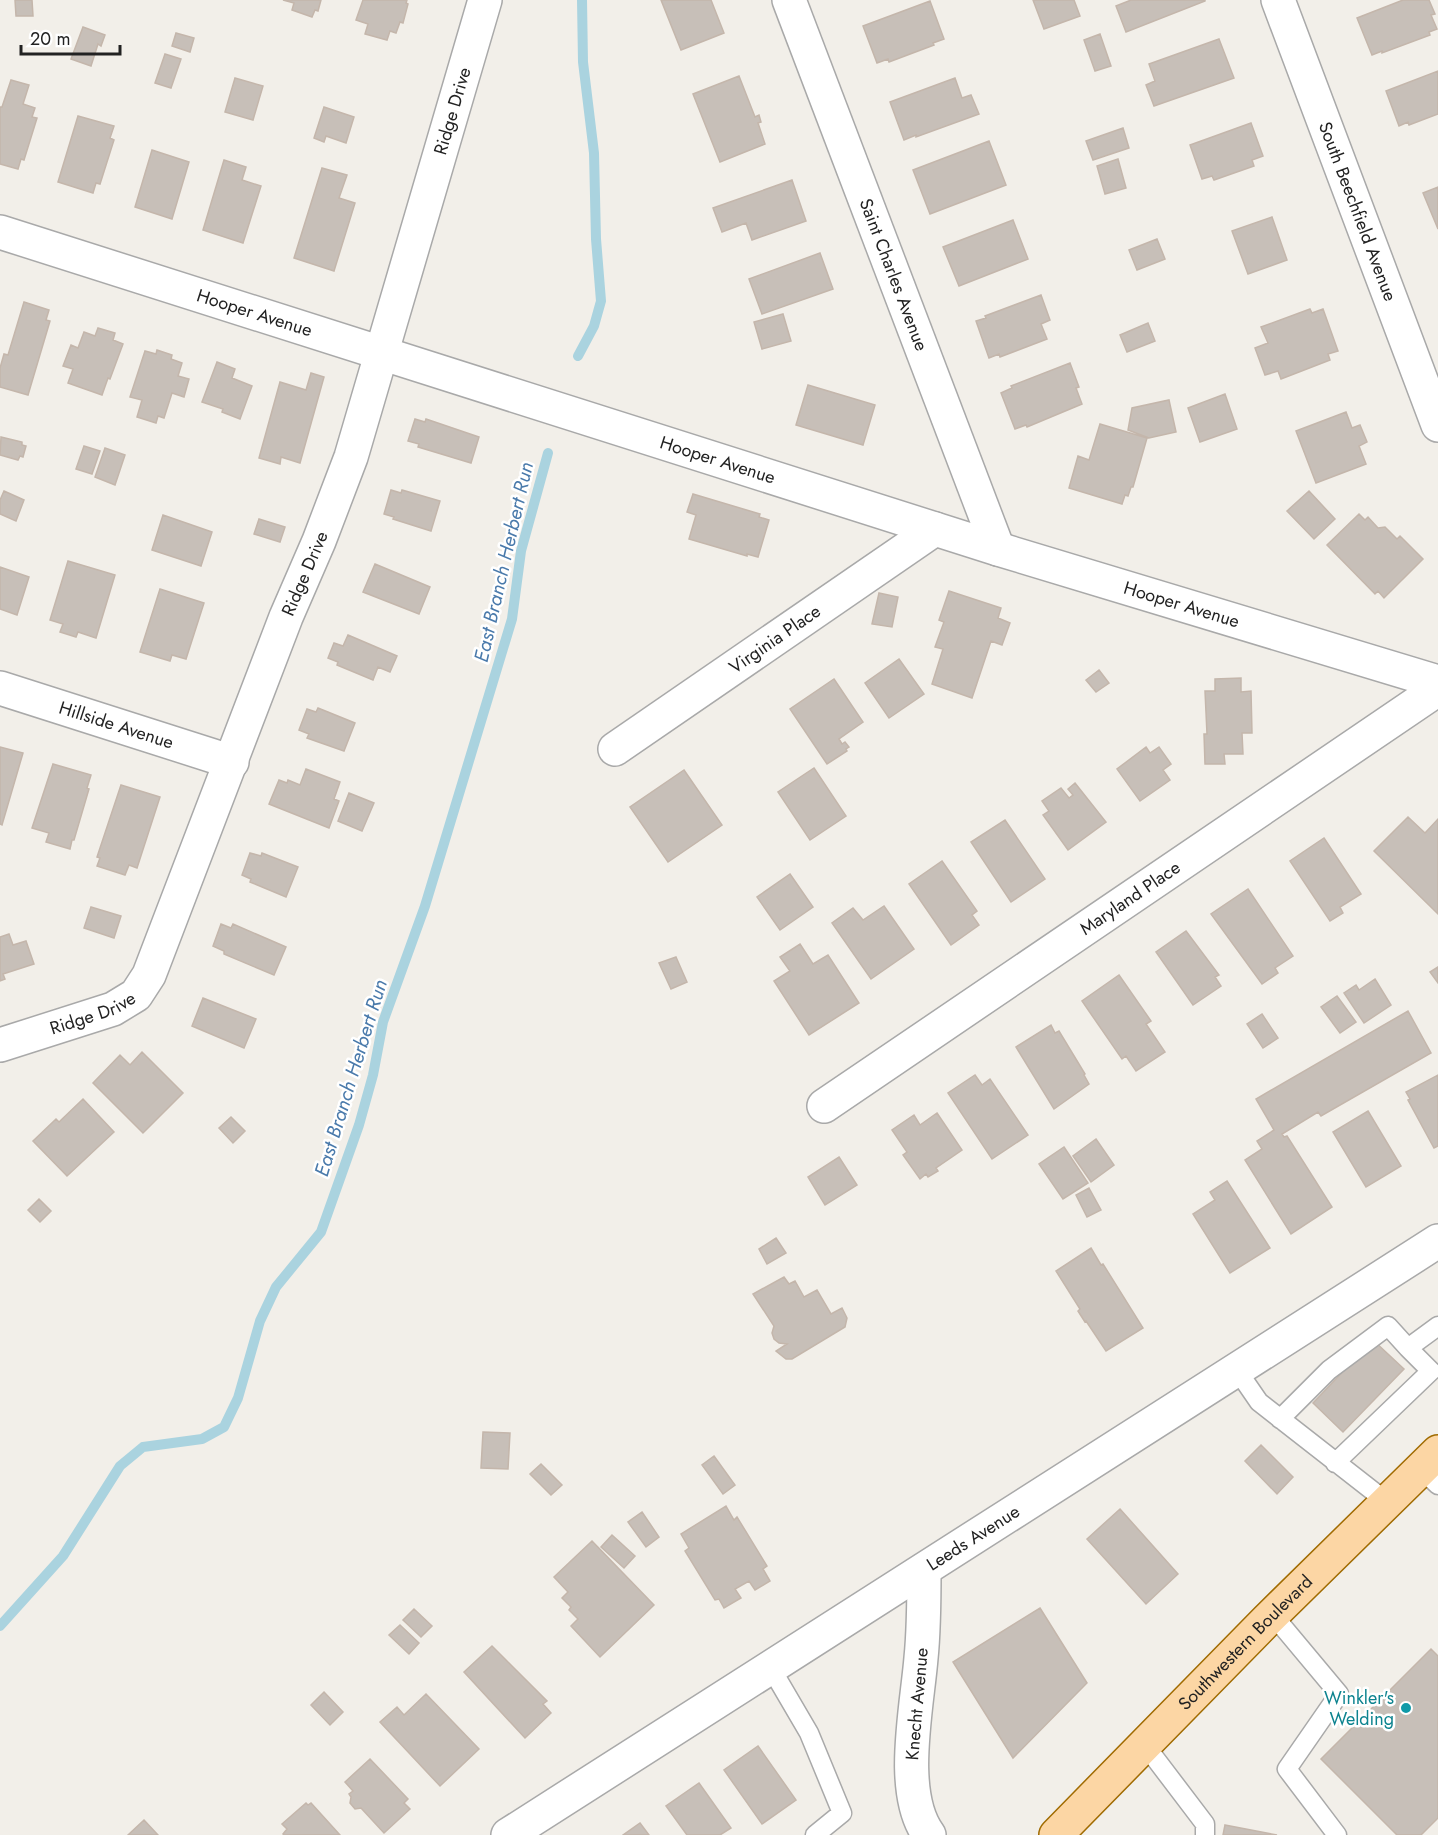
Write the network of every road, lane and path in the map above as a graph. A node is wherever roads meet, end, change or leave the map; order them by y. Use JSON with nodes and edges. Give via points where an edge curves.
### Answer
{"nodes":[{"id":1,"x":485,"y":0,"type":"edge"},
{"id":2,"x":789,"y":0,"type":"edge"},
{"id":3,"x":1278,"y":0,"type":"edge"},
{"id":4,"x":0,"y":232,"type":"edge"},
{"id":5,"x":382,"y":352,"type":"junction"},
{"id":6,"x":1438,"y":424,"type":"edge"},
{"id":7,"x":935,"y":529,"type":"junction"},
{"id":8,"x":998,"y":549,"type":"junction"},
{"id":9,"x":1438,"y":682,"type":"edge"},
{"id":10,"x":0,"y":688,"type":"edge"},
{"id":11,"x":1438,"y":689,"type":"edge"},
{"id":12,"x":615,"y":749,"type":"dead end"},
{"id":13,"x":232,"y":762,"type":"junction"},
{"id":14,"x":0,"y":1045,"type":"edge"},
{"id":15,"x":824,"y":1106,"type":"dead end"},
{"id":16,"x":1436,"y":1247,"type":"edge"},
{"id":17,"x":1438,"y":1326,"type":"edge"},
{"id":18,"x":1408,"y":1348,"type":"junction"},
{"id":19,"x":1237,"y":1370,"type":"junction"},
{"id":20,"x":1280,"y":1419,"type":"junction"},
{"id":21,"x":1335,"y":1463,"type":"junction"},
{"id":22,"x":1432,"y":1468,"type":"edge"},
{"id":23,"x":1387,"y":1502,"type":"junction"},
{"id":24,"x":924,"y":1570,"type":"junction"},
{"id":25,"x":1273,"y":1615,"type":"junction"},
{"id":26,"x":771,"y":1668,"type":"junction"},
{"id":27,"x":1144,"y":1745,"type":"junction"},
{"id":28,"x":508,"y":1835,"type":"edge"},
{"id":29,"x":815,"y":1835,"type":"edge"},
{"id":30,"x":929,"y":1835,"type":"edge"},
{"id":31,"x":1056,"y":1835,"type":"edge"},
{"id":32,"x":1205,"y":1835,"type":"edge"},
{"id":33,"x":1337,"y":1835,"type":"edge"}],
"edges":[{"from":1,"to":5,"type":"street","name":"Ridge Drive"},
{"from":2,"to":8,"type":"street","name":"Saint Charles Avenue"},
{"from":3,"to":6,"type":"street","name":"South Beechfield Avenue"},
{"from":4,"to":5,"type":"street","name":"Hooper Avenue"},
{"from":5,"to":7,"type":"street","name":"Hooper Avenue"},
{"from":5,"to":13,"type":"street","name":"Ridge Drive","via":[[351,456]]},
{"from":7,"to":8,"type":"street","name":"Hooper Avenue"},
{"from":7,"to":12,"type":"street","name":"Virginia Place"},
{"from":8,"to":9,"type":"street","name":"Hooper Avenue"},
{"from":10,"to":13,"type":"street","name":"Hillside Avenue"},
{"from":11,"to":15,"type":"street","name":"Maryland Place"},
{"from":13,"to":14,"type":"street","name":"Ridge Drive","via":[[149,975],[136,995],[113,1009]]},
{"from":16,"to":19,"type":"street","name":"Leeds Avenue"},
{"from":17,"to":18,"type":"lane"},
{"from":18,"to":20,"type":"lane","via":[[1388,1326],[1329,1370]]},
{"from":18,"to":21,"type":"lane","via":[[1431,1371]]},
{"from":19,"to":20,"type":"lane","via":[[1259,1402]]},
{"from":19,"to":24,"type":"street","name":"Leeds Avenue"},
{"from":20,"to":21,"type":"lane"},
{"from":21,"to":23,"type":"lane"},
{"from":22,"to":23,"type":"main road","name":"Southwestern Boulevard"},
{"from":23,"to":25,"type":"main road","name":"Southwestern Boulevard"},
{"from":24,"to":26,"type":"street","name":"Leeds Avenue"},
{"from":24,"to":30,"type":"street","name":"Knecht Avenue","via":[[924,1624],[911,1760],[920,1822]]},
{"from":25,"to":27,"type":"main road","name":"Southwestern Boulevard"},
{"from":25,"to":33,"type":"lane","via":[[1339,1694],[1287,1769]]},
{"from":26,"to":28,"type":"street","name":"Leeds Avenue"},
{"from":26,"to":29,"type":"lane","via":[[809,1733],[842,1813]]},
{"from":27,"to":31,"type":"main road","name":"Southwestern Boulevard"},
{"from":27,"to":32,"type":"lane","via":[[1205,1824]]}]}
